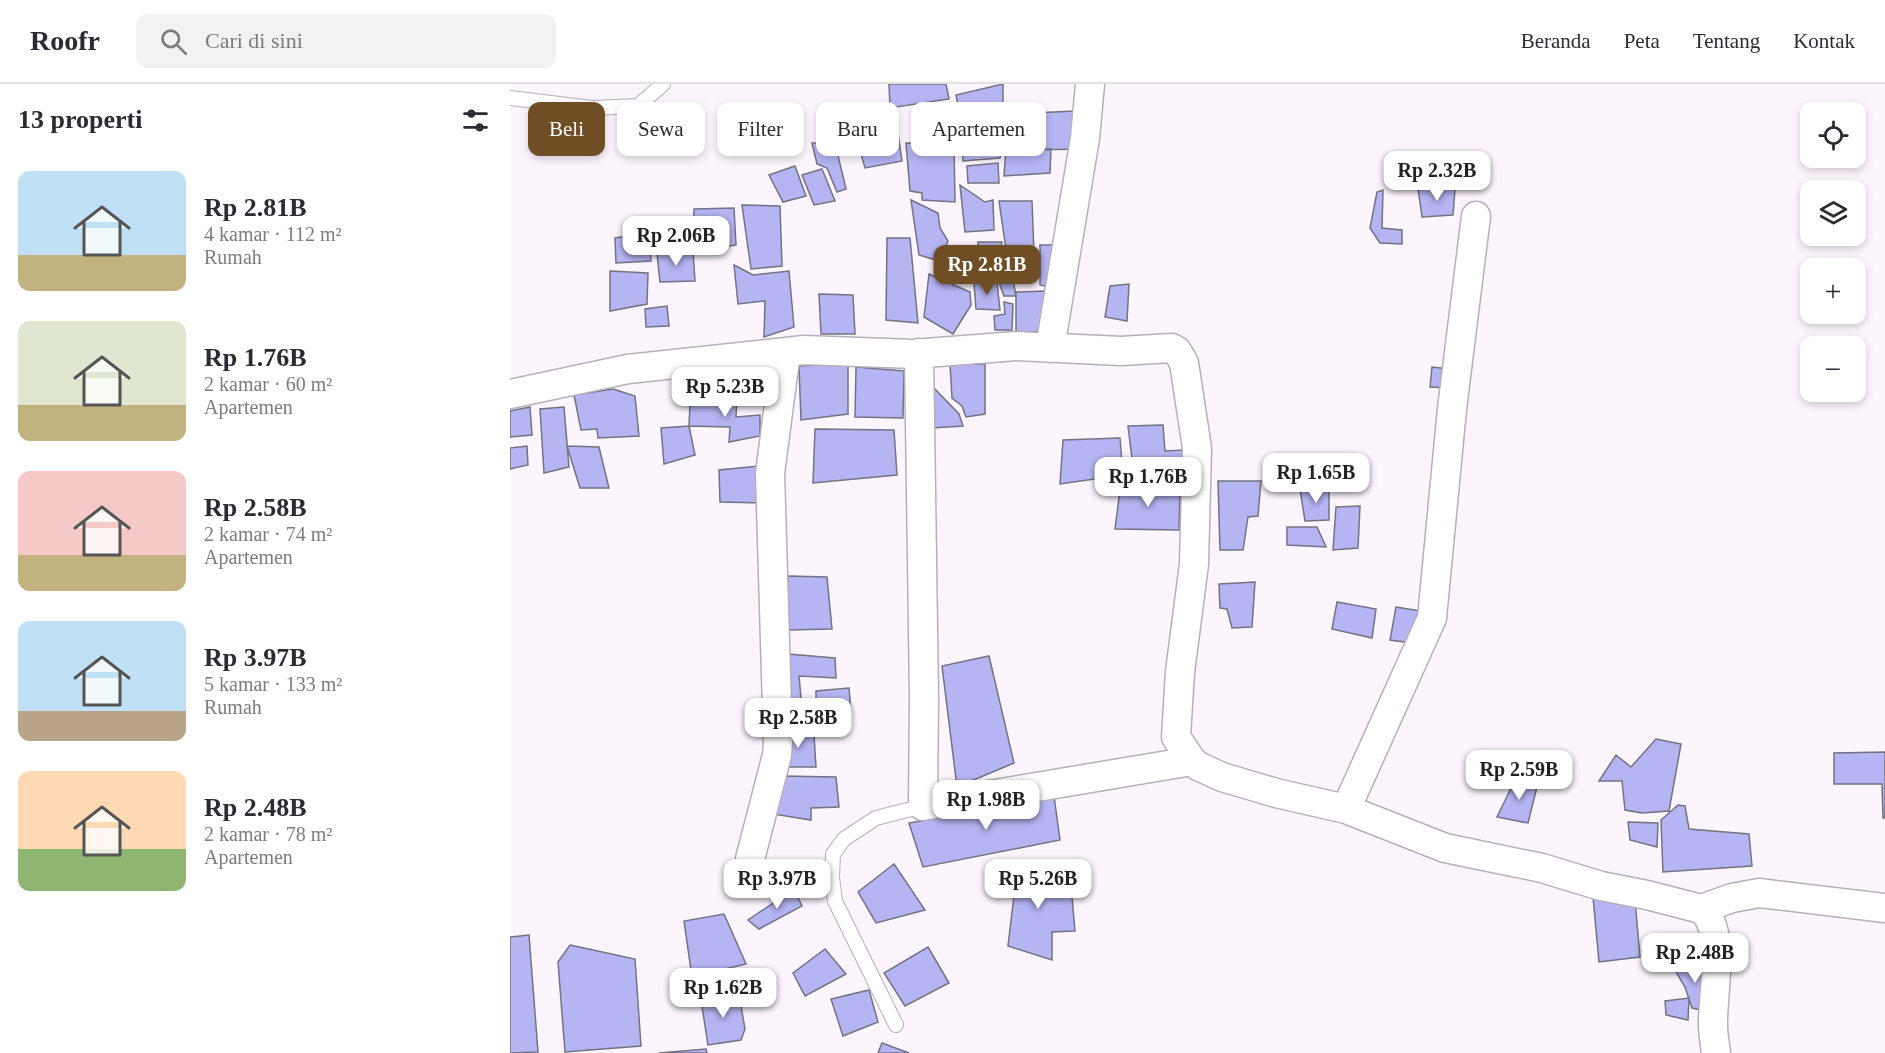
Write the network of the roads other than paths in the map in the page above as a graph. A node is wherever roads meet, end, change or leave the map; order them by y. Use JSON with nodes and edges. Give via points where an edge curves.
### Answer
{"nodes":[{"id":1,"x":663,"y":84,"type":"edge"},
{"id":2,"x":1090,"y":84,"type":"edge"},
{"id":3,"x":510,"y":98,"type":"edge"},
{"id":4,"x":1476,"y":216,"type":"dead end"},
{"id":5,"x":1050,"y":348,"type":"junction"},
{"id":6,"x":786,"y":352,"type":"junction"},
{"id":7,"x":919,"y":353,"type":"junction"},
{"id":8,"x":510,"y":393,"type":"edge"},
{"id":9,"x":1192,"y":761,"type":"junction"},
{"id":10,"x":923,"y":806,"type":"junction"},
{"id":11,"x":1346,"y":809,"type":"junction"},
{"id":12,"x":750,"y":859,"type":"dead end"},
{"id":13,"x":1885,"y":908,"type":"edge"},
{"id":14,"x":1701,"y":909,"type":"junction"},
{"id":15,"x":896,"y":1024,"type":"dead end"},
{"id":16,"x":1716,"y":1053,"type":"edge"}],
"edges":[{"from":1,"to":3,"type":"lane","via":[[638,106],[592,108]]},
{"from":2,"to":5,"type":"street","via":[[1085,138]]},
{"from":4,"to":11,"type":"street","via":[[1432,618]]},
{"from":5,"to":7,"type":"street","via":[[1016,346]]},
{"from":5,"to":9,"type":"street","via":[[1172,348],[1184,363],[1197,448],[1194,564],[1176,737]]},
{"from":6,"to":7,"type":"street"},
{"from":6,"to":8,"type":"street","via":[[628,369]]},
{"from":6,"to":12,"type":"street","via":[[770,472],[778,742]]},
{"from":7,"to":10,"type":"street"},
{"from":9,"to":10,"type":"street"},
{"from":9,"to":11,"type":"street","via":[[1222,777]]},
{"from":10,"to":15,"type":"lane","via":[[876,818],[844,839],[833,855],[835,901]]},
{"from":11,"to":14,"type":"street","via":[[1445,848],[1542,868]]},
{"from":13,"to":14,"type":"street","via":[[1759,892]]},
{"from":14,"to":16,"type":"street","via":[[1708,915],[1714,932]]}]}
